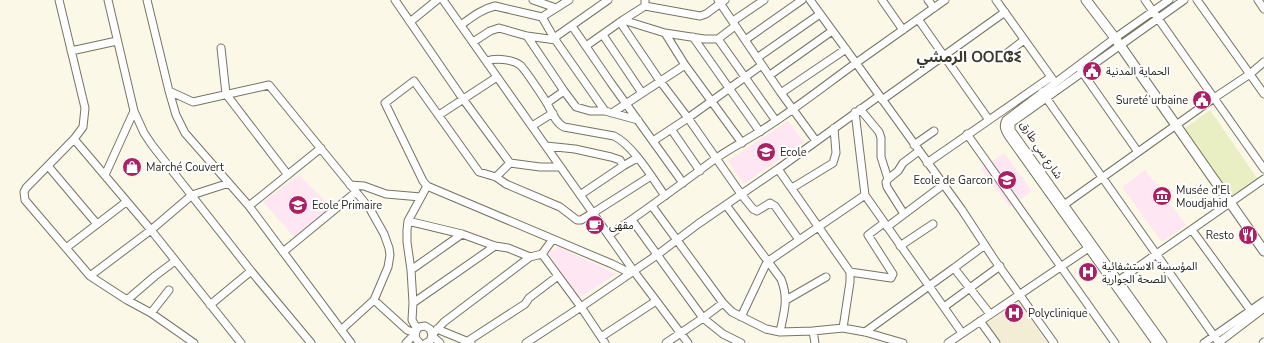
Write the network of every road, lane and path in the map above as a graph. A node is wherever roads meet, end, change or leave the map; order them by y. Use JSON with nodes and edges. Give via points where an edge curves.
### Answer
{"nodes":[{"id":1,"x":59,"y":0,"type":"edge"},
{"id":2,"x":108,"y":0,"type":"edge"},
{"id":3,"x":147,"y":0,"type":"edge"},
{"id":4,"x":395,"y":0,"type":"edge"},
{"id":5,"x":437,"y":0,"type":"edge"},
{"id":6,"x":535,"y":0,"type":"edge"},
{"id":7,"x":550,"y":0,"type":"edge"},
{"id":8,"x":569,"y":0,"type":"edge"},
{"id":9,"x":608,"y":0,"type":"edge"},
{"id":10,"x":764,"y":0,"type":"edge"},
{"id":11,"x":802,"y":0,"type":"edge"},
{"id":12,"x":810,"y":0,"type":"edge"},
{"id":13,"x":882,"y":0,"type":"edge"},
{"id":14,"x":928,"y":0,"type":"edge"},
{"id":15,"x":945,"y":0,"type":"edge"},
{"id":16,"x":996,"y":0,"type":"edge"},
{"id":17,"x":1086,"y":0,"type":"edge"},
{"id":18,"x":1145,"y":0,"type":"edge"},
{"id":19,"x":1169,"y":0,"type":"edge"},
{"id":20,"x":1184,"y":0,"type":"edge"},
{"id":21,"x":1197,"y":0,"type":"edge"},
{"id":22,"x":1258,"y":0,"type":"edge"},
{"id":23,"x":721,"y":1,"type":"edge"},
{"id":24,"x":447,"y":2,"type":"edge"},
{"id":25,"x":645,"y":3,"type":"edge"},
{"id":26,"x":556,"y":8,"type":"junction"},
{"id":27,"x":934,"y":8,"type":"junction"},
{"id":28,"x":1264,"y":9,"type":"edge"},
{"id":29,"x":1153,"y":11,"type":"junction"},
{"id":30,"x":1005,"y":12,"type":"junction"},
{"id":31,"x":820,"y":14,"type":"junction"},
{"id":32,"x":542,"y":17,"type":"junction"},
{"id":33,"x":1158,"y":18,"type":"junction"},
{"id":34,"x":918,"y":19,"type":"junction"},
{"id":35,"x":410,"y":22,"type":"junction"},
{"id":36,"x":621,"y":23,"type":"junction"},
{"id":37,"x":734,"y":24,"type":"junction"},
{"id":38,"x":461,"y":25,"type":"junction"},
{"id":39,"x":572,"y":26,"type":"junction"},
{"id":40,"x":903,"y":30,"type":"junction"},
{"id":41,"x":832,"y":31,"type":"junction"},
{"id":42,"x":664,"y":32,"type":"junction"},
{"id":43,"x":603,"y":35,"type":"junction"},
{"id":44,"x":527,"y":36,"type":"junction"},
{"id":45,"x":693,"y":37,"type":"junction"},
{"id":46,"x":555,"y":39,"type":"junction"},
{"id":47,"x":718,"y":39,"type":"junction"},
{"id":48,"x":745,"y":40,"type":"junction"},
{"id":49,"x":1024,"y":40,"type":"junction"},
{"id":50,"x":117,"y":41,"type":"junction"},
{"id":51,"x":473,"y":42,"type":"junction"},
{"id":52,"x":1118,"y":42,"type":"junction"},
{"id":53,"x":586,"y":46,"type":"junction"},
{"id":54,"x":221,"y":48,"type":"dead end"},
{"id":55,"x":846,"y":49,"type":"junction"},
{"id":56,"x":72,"y":51,"type":"junction"},
{"id":57,"x":944,"y":56,"type":"junction"},
{"id":58,"x":1002,"y":57,"type":"dead end"},
{"id":59,"x":757,"y":58,"type":"junction"},
{"id":60,"x":487,"y":61,"type":"junction"},
{"id":61,"x":1264,"y":62,"type":"edge"},
{"id":62,"x":856,"y":63,"type":"junction"},
{"id":63,"x":685,"y":65,"type":"junction"},
{"id":64,"x":762,"y":65,"type":"junction"},
{"id":65,"x":1080,"y":69,"type":"junction"},
{"id":66,"x":1250,"y":74,"type":"junction"},
{"id":67,"x":770,"y":75,"type":"junction"},
{"id":68,"x":497,"y":77,"type":"junction"},
{"id":69,"x":746,"y":77,"type":"junction"},
{"id":70,"x":1053,"y":80,"type":"junction"},
{"id":71,"x":660,"y":81,"type":"junction"},
{"id":72,"x":729,"y":89,"type":"junction"},
{"id":73,"x":169,"y":91,"type":"junction"},
{"id":74,"x":564,"y":91,"type":"junction"},
{"id":75,"x":642,"y":93,"type":"junction"},
{"id":76,"x":782,"y":93,"type":"junction"},
{"id":77,"x":226,"y":94,"type":"junction"},
{"id":78,"x":1264,"y":94,"type":"edge"},
{"id":79,"x":1044,"y":95,"type":"junction"},
{"id":80,"x":881,"y":98,"type":"junction"},
{"id":81,"x":1214,"y":98,"type":"junction"},
{"id":82,"x":463,"y":99,"type":"junction"},
{"id":83,"x":712,"y":102,"type":"junction"},
{"id":84,"x":547,"y":103,"type":"junction"},
{"id":85,"x":626,"y":103,"type":"junction"},
{"id":86,"x":792,"y":109,"type":"junction"},
{"id":87,"x":134,"y":111,"type":"junction"},
{"id":88,"x":857,"y":111,"type":"junction"},
{"id":89,"x":609,"y":112,"type":"junction"},
{"id":90,"x":553,"y":113,"type":"junction"},
{"id":91,"x":439,"y":116,"type":"junction"},
{"id":92,"x":688,"y":118,"type":"junction"},
{"id":93,"x":638,"y":120,"type":"junction"},
{"id":94,"x":989,"y":120,"type":"junction"},
{"id":95,"x":776,"y":121,"type":"junction"},
{"id":96,"x":1176,"y":125,"type":"junction"},
{"id":97,"x":532,"y":126,"type":"junction"},
{"id":98,"x":834,"y":128,"type":"junction"},
{"id":99,"x":671,"y":129,"type":"junction"},
{"id":100,"x":934,"y":131,"type":"dead end"},
{"id":101,"x":760,"y":132,"type":"junction"},
{"id":102,"x":967,"y":134,"type":"junction"},
{"id":103,"x":74,"y":139,"type":"junction"},
{"id":104,"x":816,"y":141,"type":"junction"},
{"id":105,"x":653,"y":142,"type":"junction"},
{"id":106,"x":742,"y":143,"type":"junction"},
{"id":107,"x":914,"y":145,"type":"junction"},
{"id":108,"x":546,"y":146,"type":"junction"},
{"id":109,"x":321,"y":148,"type":"junction"},
{"id":110,"x":919,"y":151,"type":"junction"},
{"id":111,"x":1138,"y":152,"type":"junction"},
{"id":112,"x":637,"y":158,"type":"junction"},
{"id":113,"x":716,"y":158,"type":"junction"},
{"id":114,"x":927,"y":162,"type":"junction"},
{"id":115,"x":510,"y":163,"type":"junction"},
{"id":116,"x":48,"y":166,"type":"junction"},
{"id":117,"x":623,"y":166,"type":"junction"},
{"id":118,"x":560,"y":167,"type":"junction"},
{"id":119,"x":778,"y":169,"type":"junction"},
{"id":120,"x":1264,"y":169,"type":"edge"},
{"id":121,"x":700,"y":171,"type":"junction"},
{"id":122,"x":105,"y":175,"type":"junction"},
{"id":123,"x":288,"y":175,"type":"junction"},
{"id":124,"x":651,"y":176,"type":"junction"},
{"id":125,"x":496,"y":178,"type":"junction"},
{"id":126,"x":1103,"y":178,"type":"junction"},
{"id":127,"x":888,"y":179,"type":"junction"},
{"id":128,"x":1264,"y":179,"type":"edge"},
{"id":129,"x":229,"y":183,"type":"junction"},
{"id":130,"x":683,"y":183,"type":"junction"},
{"id":131,"x":350,"y":185,"type":"junction"},
{"id":132,"x":943,"y":185,"type":"junction"},
{"id":133,"x":427,"y":186,"type":"junction"},
{"id":134,"x":792,"y":188,"type":"junction"},
{"id":135,"x":356,"y":192,"type":"junction"},
{"id":136,"x":741,"y":194,"type":"junction"},
{"id":137,"x":192,"y":195,"type":"junction"},
{"id":138,"x":580,"y":195,"type":"junction"},
{"id":139,"x":864,"y":195,"type":"junction"},
{"id":140,"x":665,"y":196,"type":"junction"},
{"id":141,"x":421,"y":197,"type":"junction"},
{"id":142,"x":126,"y":202,"type":"junction"},
{"id":143,"x":1230,"y":203,"type":"junction"},
{"id":144,"x":726,"y":205,"type":"junction"},
{"id":145,"x":249,"y":206,"type":"junction"},
{"id":146,"x":652,"y":206,"type":"junction"},
{"id":147,"x":1062,"y":206,"type":"junction"},
{"id":148,"x":593,"y":213,"type":"junction"},
{"id":149,"x":904,"y":214,"type":"junction"},
{"id":150,"x":632,"y":220,"type":"junction"},
{"id":151,"x":408,"y":221,"type":"junction"},
{"id":152,"x":96,"y":224,"type":"junction"},
{"id":153,"x":933,"y":224,"type":"dead end"},
{"id":154,"x":885,"y":225,"type":"junction"},
{"id":155,"x":819,"y":227,"type":"junction"},
{"id":156,"x":150,"y":230,"type":"junction"},
{"id":157,"x":1192,"y":230,"type":"junction"},
{"id":158,"x":462,"y":234,"type":"junction"},
{"id":159,"x":609,"y":235,"type":"junction"},
{"id":160,"x":553,"y":239,"type":"junction"},
{"id":161,"x":677,"y":239,"type":"junction"},
{"id":162,"x":799,"y":240,"type":"junction"},
{"id":163,"x":985,"y":245,"type":"junction"},
{"id":164,"x":495,"y":246,"type":"junction"},
{"id":165,"x":900,"y":246,"type":"junction"},
{"id":166,"x":1090,"y":247,"type":"junction"},
{"id":167,"x":66,"y":248,"type":"junction"},
{"id":168,"x":1264,"y":251,"type":"edge"},
{"id":169,"x":283,"y":252,"type":"junction"},
{"id":170,"x":542,"y":254,"type":"junction"},
{"id":171,"x":657,"y":254,"type":"junction"},
{"id":172,"x":1157,"y":254,"type":"junction"},
{"id":173,"x":530,"y":257,"type":"junction"},
{"id":174,"x":175,"y":261,"type":"junction"},
{"id":175,"x":767,"y":262,"type":"junction"},
{"id":176,"x":1000,"y":266,"type":"junction"},
{"id":177,"x":1061,"y":266,"type":"junction"},
{"id":178,"x":954,"y":268,"type":"junction"},
{"id":179,"x":411,"y":270,"type":"junction"},
{"id":180,"x":251,"y":271,"type":"junction"},
{"id":181,"x":631,"y":271,"type":"junction"},
{"id":182,"x":850,"y":272,"type":"junction"},
{"id":183,"x":90,"y":276,"type":"junction"},
{"id":184,"x":558,"y":276,"type":"junction"},
{"id":185,"x":826,"y":277,"type":"dead end"},
{"id":186,"x":1116,"y":282,"type":"junction"},
{"id":187,"x":929,"y":286,"type":"junction"},
{"id":188,"x":970,"y":288,"type":"junction"},
{"id":189,"x":169,"y":290,"type":"dead end"},
{"id":190,"x":1020,"y":293,"type":"junction"},
{"id":191,"x":127,"y":300,"type":"junction"},
{"id":192,"x":374,"y":300,"type":"junction"},
{"id":193,"x":786,"y":300,"type":"junction"},
{"id":194,"x":656,"y":301,"type":"junction"},
{"id":195,"x":1264,"y":301,"type":"edge"},
{"id":196,"x":413,"y":303,"type":"junction"},
{"id":197,"x":723,"y":303,"type":"junction"},
{"id":198,"x":210,"y":305,"type":"junction"},
{"id":199,"x":581,"y":307,"type":"junction"},
{"id":200,"x":944,"y":307,"type":"junction"},
{"id":201,"x":1264,"y":308,"type":"edge"},
{"id":202,"x":151,"y":313,"type":"junction"},
{"id":203,"x":1252,"y":313,"type":"junction"},
{"id":204,"x":990,"y":314,"type":"junction"},
{"id":205,"x":741,"y":317,"type":"junction"},
{"id":206,"x":703,"y":318,"type":"junction"},
{"id":207,"x":980,"y":321,"type":"junction"},
{"id":208,"x":444,"y":322,"type":"junction"},
{"id":209,"x":427,"y":327,"type":"junction"},
{"id":210,"x":843,"y":328,"type":"junction"},
{"id":211,"x":342,"y":330,"type":"junction"},
{"id":212,"x":813,"y":331,"type":"junction"},
{"id":213,"x":416,"y":332,"type":"junction"},
{"id":214,"x":780,"y":332,"type":"junction"},
{"id":215,"x":865,"y":332,"type":"junction"},
{"id":216,"x":680,"y":333,"type":"junction"},
{"id":217,"x":962,"y":333,"type":"junction"},
{"id":218,"x":434,"y":334,"type":"junction"},
{"id":219,"x":603,"y":340,"type":"edge"},
{"id":220,"x":1218,"y":341,"type":"edge"},
{"id":221,"x":470,"y":342,"type":"edge"},
{"id":222,"x":194,"y":343,"type":"edge"},
{"id":223,"x":241,"y":343,"type":"edge"},
{"id":224,"x":311,"y":343,"type":"edge"},
{"id":225,"x":351,"y":343,"type":"edge"},
{"id":226,"x":406,"y":343,"type":"edge"},
{"id":227,"x":420,"y":343,"type":"edge"},
{"id":228,"x":440,"y":343,"type":"edge"},
{"id":229,"x":526,"y":343,"type":"edge"},
{"id":230,"x":666,"y":343,"type":"edge"},
{"id":231,"x":688,"y":343,"type":"edge"},
{"id":232,"x":741,"y":343,"type":"edge"},
{"id":233,"x":815,"y":343,"type":"edge"},
{"id":234,"x":903,"y":343,"type":"edge"},
{"id":235,"x":948,"y":343,"type":"edge"},
{"id":236,"x":996,"y":343,"type":"edge"},
{"id":237,"x":1054,"y":343,"type":"edge"},
{"id":238,"x":1115,"y":343,"type":"edge"},
{"id":239,"x":1156,"y":343,"type":"edge"},
{"id":240,"x":1163,"y":343,"type":"edge"},
{"id":241,"x":1204,"y":343,"type":"edge"}],
"edges":[{"from":1,"to":56,"type":"street"},
{"from":2,"to":50,"type":"street"},
{"from":3,"to":73,"type":"street"},
{"from":4,"to":35,"type":"street"},
{"from":5,"to":35,"type":"street"},
{"from":6,"to":26,"type":"street"},
{"from":7,"to":26,"type":"street"},
{"from":8,"to":26,"type":"street"},
{"from":9,"to":39,"type":"street"},
{"from":10,"to":37,"type":"street"},
{"from":11,"to":48,"type":"street"},
{"from":12,"to":31,"type":"street"},
{"from":13,"to":40,"type":"street"},
{"from":14,"to":27,"type":"street"},
{"from":15,"to":27,"type":"street"},
{"from":16,"to":30,"type":"street"},
{"from":17,"to":52,"type":"main road"},
{"from":18,"to":29,"type":"street"},
{"from":19,"to":29,"type":"street","name":"شارع سي طارق"},
{"from":20,"to":33,"type":"street","name":"شارع سي طارق"},
{"from":21,"to":66,"type":"street"},
{"from":22,"to":28,"type":"street"},
{"from":23,"to":25,"type":"street","via":[[700,16]]},
{"from":23,"to":37,"type":"street"},
{"from":24,"to":38,"type":"street"},
{"from":25,"to":36,"type":"street"},
{"from":26,"to":32,"type":"street"},
{"from":27,"to":34,"type":"street"},
{"from":29,"to":33,"type":"street"},
{"from":29,"to":52,"type":"street","name":"شارع سي طارق"},
{"from":30,"to":49,"type":"street"},
{"from":30,"to":57,"type":"street"},
{"from":31,"to":41,"type":"street"},
{"from":31,"to":59,"type":"street"},
{"from":32,"to":38,"type":"street","via":[[495,6],[481,11]]},
{"from":32,"to":46,"type":"street"},
{"from":33,"to":52,"type":"street","name":"شارع سي طارق"},
{"from":33,"to":81,"type":"street"},
{"from":34,"to":40,"type":"street"},
{"from":34,"to":57,"type":"street"},
{"from":35,"to":82,"type":"street"},
{"from":36,"to":42,"type":"street"},
{"from":36,"to":43,"type":"street"},
{"from":36,"to":71,"type":"street"},
{"from":37,"to":47,"type":"street"},
{"from":37,"to":48,"type":"street"},
{"from":38,"to":51,"type":"street"},
{"from":39,"to":46,"type":"street"},
{"from":39,"to":53,"type":"street"},
{"from":40,"to":62,"type":"street"},
{"from":41,"to":55,"type":"street"},
{"from":41,"to":67,"type":"street"},
{"from":42,"to":45,"type":"street"},
{"from":42,"to":63,"type":"street"},
{"from":43,"to":53,"type":"street"},
{"from":43,"to":75,"type":"street"},
{"from":44,"to":46,"type":"street"},
{"from":44,"to":51,"type":"street","via":[[499,28]]},
{"from":44,"to":74,"type":"street"},
{"from":45,"to":47,"type":"street"},
{"from":45,"to":72,"type":"street"},
{"from":46,"to":89,"type":"street"},
{"from":47,"to":69,"type":"street"},
{"from":48,"to":59,"type":"street"},
{"from":49,"to":58,"type":"street"},
{"from":49,"to":70,"type":"street"},
{"from":50,"to":56,"type":"street"},
{"from":50,"to":87,"type":"street"},
{"from":51,"to":60,"type":"street"},
{"from":52,"to":65,"type":"street","name":"شارع سي طارق"},
{"from":52,"to":96,"type":"main road"},
{"from":53,"to":85,"type":"street"},
{"from":54,"to":77,"type":"street"},
{"from":55,"to":62,"type":"street"},
{"from":55,"to":76,"type":"street"},
{"from":56,"to":103,"type":"street","via":[[85,108],[83,127]]},
{"from":57,"to":80,"type":"street"},
{"from":57,"to":94,"type":"street"},
{"from":59,"to":64,"type":"street"},
{"from":60,"to":68,"type":"street"},
{"from":60,"to":84,"type":"street","via":[[495,59],[520,65]]},
{"from":61,"to":66,"type":"street"},
{"from":62,"to":80,"type":"street"},
{"from":62,"to":86,"type":"street"},
{"from":63,"to":71,"type":"street"},
{"from":63,"to":83,"type":"street"},
{"from":64,"to":67,"type":"street"},
{"from":64,"to":69,"type":"street"},
{"from":65,"to":70,"type":"street","name":"شارع سي طارق"},
{"from":65,"to":79,"type":"street","name":"شارع سي طارق"},
{"from":65,"to":111,"type":"street"},
{"from":66,"to":78,"type":"street"},
{"from":66,"to":81,"type":"street"},
{"from":67,"to":76,"type":"street"},
{"from":68,"to":82,"type":"street"},
{"from":68,"to":97,"type":"street"},
{"from":69,"to":72,"type":"street"},
{"from":69,"to":95,"type":"street"},
{"from":70,"to":79,"type":"street","name":"شارع سي طارق"},
{"from":70,"to":94,"type":"street"},
{"from":71,"to":75,"type":"street"},
{"from":71,"to":92,"type":"street"},
{"from":72,"to":83,"type":"street"},
{"from":72,"to":101,"type":"street"},
{"from":73,"to":77,"type":"street","via":[[193,102]]},
{"from":73,"to":129,"type":"street","via":[[176,115],[185,133]]},
{"from":74,"to":84,"type":"street"},
{"from":74,"to":89,"type":"street","via":[[576,107]]},
{"from":75,"to":85,"type":"street"},
{"from":76,"to":86,"type":"street"},
{"from":77,"to":109,"type":"street","via":[[268,85]]},
{"from":77,"to":123,"type":"street"},
{"from":79,"to":126,"type":"street"},
{"from":79,"to":147,"type":"street","name":"شارع سي طارق","via":[[1004,123],[1005,131]]},
{"from":80,"to":88,"type":"street"},
{"from":80,"to":107,"type":"street"},
{"from":81,"to":96,"type":"street"},
{"from":81,"to":120,"type":"street"},
{"from":82,"to":91,"type":"street"},
{"from":82,"to":115,"type":"street"},
{"from":83,"to":92,"type":"street"},
{"from":83,"to":106,"type":"street"},
{"from":84,"to":90,"type":"street"},
{"from":85,"to":89,"type":"street"},
{"from":85,"to":93,"type":"street"},
{"from":86,"to":95,"type":"street"},
{"from":86,"to":104,"type":"street"},
{"from":87,"to":122,"type":"street"},
{"from":87,"to":137,"type":"street","via":[[152,145]]},
{"from":88,"to":98,"type":"street"},
{"from":88,"to":127,"type":"street","via":[[879,132],[881,157]]},
{"from":88,"to":139,"type":"street"},
{"from":89,"to":93,"type":"street"},
{"from":90,"to":97,"type":"street"},
{"from":90,"to":112,"type":"street","via":[[564,127],[620,139],[631,148]]},
{"from":91,"to":125,"type":"street","via":[[479,172]]},
{"from":91,"to":133,"type":"street","via":[[414,81],[385,103]]},
{"from":92,"to":99,"type":"street"},
{"from":92,"to":113,"type":"street"},
{"from":93,"to":105,"type":"street"},
{"from":94,"to":102,"type":"street"},
{"from":95,"to":101,"type":"street"},
{"from":96,"to":111,"type":"street"},
{"from":96,"to":143,"type":"main road"},
{"from":97,"to":108,"type":"street"},
{"from":98,"to":104,"type":"street"},
{"from":98,"to":134,"type":"street","via":[[836,148],[833,163]]},
{"from":99,"to":105,"type":"street"},
{"from":99,"to":121,"type":"street"},
{"from":100,"to":107,"type":"street"},
{"from":101,"to":106,"type":"street"},
{"from":102,"to":114,"type":"street"},
{"from":102,"to":177,"type":"street"},
{"from":103,"to":116,"type":"street"},
{"from":103,"to":122,"type":"street"},
{"from":104,"to":119,"type":"street"},
{"from":105,"to":130,"type":"street"},
{"from":106,"to":113,"type":"street"},
{"from":107,"to":110,"type":"street"},
{"from":108,"to":117,"type":"street","via":[[564,147],[610,157],[620,160]]},
{"from":108,"to":118,"type":"street"},
{"from":109,"to":123,"type":"street"},
{"from":109,"to":131,"type":"street"},
{"from":110,"to":114,"type":"street"},
{"from":110,"to":127,"type":"street","via":[[903,162],[898,171]]},
{"from":111,"to":126,"type":"street"},
{"from":112,"to":117,"type":"street"},
{"from":112,"to":124,"type":"street"},
{"from":113,"to":121,"type":"street"},
{"from":113,"to":136,"type":"street"},
{"from":114,"to":132,"type":"street"},
{"from":115,"to":118,"type":"street"},
{"from":115,"to":125,"type":"street"},
{"from":116,"to":152,"type":"street"},
{"from":116,"to":167,"type":"street","via":[[26,188],[25,200]]},
{"from":117,"to":138,"type":"street"},
{"from":118,"to":138,"type":"street"},
{"from":119,"to":134,"type":"street"},
{"from":119,"to":136,"type":"street"},
{"from":121,"to":130,"type":"street"},
{"from":122,"to":142,"type":"street"},
{"from":123,"to":145,"type":"street"},
{"from":124,"to":140,"type":"street"},
{"from":124,"to":148,"type":"street"},
{"from":125,"to":148,"type":"street","via":[[560,207],[577,220]]},
{"from":126,"to":147,"type":"street"},
{"from":126,"to":172,"type":"street"},
{"from":127,"to":149,"type":"street","via":[[887,187]]},
{"from":128,"to":143,"type":"street"},
{"from":129,"to":137,"type":"street"},
{"from":129,"to":145,"type":"street"},
{"from":130,"to":140,"type":"street"},
{"from":131,"to":135,"type":"street"},
{"from":131,"to":141,"type":"street","via":[[357,184],[386,194]]},
{"from":132,"to":149,"type":"street"},
{"from":132,"to":163,"type":"street"},
{"from":133,"to":141,"type":"street"},
{"from":133,"to":160,"type":"street"},
{"from":134,"to":155,"type":"street"},
{"from":135,"to":169,"type":"street"},
{"from":135,"to":192,"type":"street","via":[[378,221],[389,248],[388,267]]},
{"from":136,"to":144,"type":"street"},
{"from":136,"to":162,"type":"street","via":[[757,211],[770,203],[775,206]]},
{"from":137,"to":156,"type":"street"},
{"from":137,"to":180,"type":"street"},
{"from":138,"to":148,"type":"street"},
{"from":139,"to":154,"type":"street"},
{"from":139,"to":155,"type":"street"},
{"from":140,"to":146,"type":"street"},
{"from":141,"to":151,"type":"street"},
{"from":142,"to":152,"type":"street"},
{"from":142,"to":156,"type":"street"},
{"from":143,"to":157,"type":"street"},
{"from":143,"to":168,"type":"main road"},
{"from":144,"to":161,"type":"street"},
{"from":144,"to":175,"type":"street"},
{"from":145,"to":169,"type":"street"},
{"from":146,"to":150,"type":"street"},
{"from":146,"to":161,"type":"street"},
{"from":147,"to":166,"type":"street","name":"شارع سي طارق"},
{"from":148,"to":159,"type":"street"},
{"from":149,"to":154,"type":"street"},
{"from":150,"to":159,"type":"street"},
{"from":150,"to":171,"type":"street"},
{"from":151,"to":158,"type":"street"},
{"from":151,"to":179,"type":"street","via":[[407,242]]},
{"from":152,"to":167,"type":"street"},
{"from":153,"to":165,"type":"street"},
{"from":154,"to":165,"type":"street"},
{"from":154,"to":182,"type":"street","via":[[868,235],[892,271],[891,278]]},
{"from":155,"to":162,"type":"street"},
{"from":155,"to":182,"type":"street"},
{"from":156,"to":174,"type":"street"},
{"from":156,"to":183,"type":"street"},
{"from":157,"to":172,"type":"street"},
{"from":157,"to":203,"type":"street"},
{"from":158,"to":164,"type":"street"},
{"from":158,"to":179,"type":"street"},
{"from":159,"to":181,"type":"street"},
{"from":160,"to":170,"type":"street"},
{"from":160,"to":181,"type":"street"},
{"from":161,"to":171,"type":"street"},
{"from":161,"to":197,"type":"street"},
{"from":162,"to":175,"type":"street"},
{"from":163,"to":176,"type":"street"},
{"from":163,"to":178,"type":"street"},
{"from":164,"to":173,"type":"street"},
{"from":164,"to":196,"type":"street"},
{"from":165,"to":187,"type":"street"},
{"from":166,"to":177,"type":"street"},
{"from":166,"to":186,"type":"street","name":"شارع سي طارق"},
{"from":167,"to":183,"type":"street"},
{"from":169,"to":211,"type":"street"},
{"from":170,"to":173,"type":"street"},
{"from":170,"to":184,"type":"street"},
{"from":171,"to":181,"type":"street"},
{"from":171,"to":206,"type":"street"},
{"from":172,"to":186,"type":"street"},
{"from":172,"to":220,"type":"street"},
{"from":173,"to":208,"type":"street"},
{"from":174,"to":191,"type":"street"},
{"from":174,"to":198,"type":"street"},
{"from":175,"to":193,"type":"street","via":[[781,279]]},
{"from":175,"to":205,"type":"street"},
{"from":176,"to":188,"type":"street"},
{"from":176,"to":190,"type":"street"},
{"from":177,"to":190,"type":"street"},
{"from":177,"to":238,"type":"street"},
{"from":178,"to":187,"type":"street"},
{"from":178,"to":188,"type":"street"},
{"from":179,"to":196,"type":"street"},
{"from":180,"to":198,"type":"street"},
{"from":180,"to":224,"type":"street"},
{"from":181,"to":194,"type":"street"},
{"from":181,"to":199,"type":"street"},
{"from":182,"to":210,"type":"street"},
{"from":183,"to":191,"type":"street"},
{"from":184,"to":199,"type":"street"},
{"from":184,"to":221,"type":"street","via":[[525,304]]},
{"from":185,"to":193,"type":"street"},
{"from":186,"to":239,"type":"street","name":"شارع سي طارق"},
{"from":186,"to":240,"type":"street","name":"شارع سي طارق"},
{"from":187,"to":200,"type":"street"},
{"from":187,"to":215,"type":"street"},
{"from":188,"to":200,"type":"street"},
{"from":188,"to":204,"type":"street"},
{"from":189,"to":202,"type":"street"},
{"from":190,"to":204,"type":"street"},
{"from":190,"to":237,"type":"street"},
{"from":191,"to":202,"type":"street"},
{"from":192,"to":211,"type":"street"},
{"from":192,"to":213,"type":"street","via":[[407,330]]},
{"from":193,"to":214,"type":"street"},
{"from":194,"to":216,"type":"street"},
{"from":194,"to":219,"type":"street"},
{"from":195,"to":203,"type":"street"},
{"from":196,"to":213,"type":"street","via":[[412,320]]},
{"from":197,"to":205,"type":"street"},
{"from":197,"to":206,"type":"street"},
{"from":198,"to":223,"type":"street"},
{"from":199,"to":219,"type":"street"},
{"from":199,"to":229,"type":"street"},
{"from":200,"to":217,"type":"street"},
{"from":201,"to":203,"type":"street"},
{"from":202,"to":222,"type":"street"},
{"from":203,"to":220,"type":"street"},
{"from":204,"to":207,"type":"street"},
{"from":205,"to":214,"type":"street","via":[[766,330]]},
{"from":206,"to":216,"type":"street"},
{"from":206,"to":232,"type":"street"},
{"from":207,"to":217,"type":"street"},
{"from":207,"to":236,"type":"street"},
{"from":208,"to":209,"type":"street"},
{"from":208,"to":218,"type":"street"},
{"from":209,"to":213,"type":"street","via":[[422,326]]},
{"from":209,"to":218,"type":"street"},
{"from":210,"to":212,"type":"street"},
{"from":210,"to":215,"type":"street"},
{"from":211,"to":225,"type":"street"},
{"from":212,"to":214,"type":"street"},
{"from":212,"to":233,"type":"street"},
{"from":213,"to":226,"type":"street"},
{"from":213,"to":227,"type":"street","via":[[415,337]]},
{"from":215,"to":234,"type":"street"},
{"from":216,"to":230,"type":"street"},
{"from":216,"to":231,"type":"street"},
{"from":217,"to":235,"type":"street"},
{"from":218,"to":221,"type":"street"},
{"from":218,"to":227,"type":"street","via":[[430,341]]},
{"from":218,"to":228,"type":"street"},
{"from":220,"to":241,"type":"street"}]}
